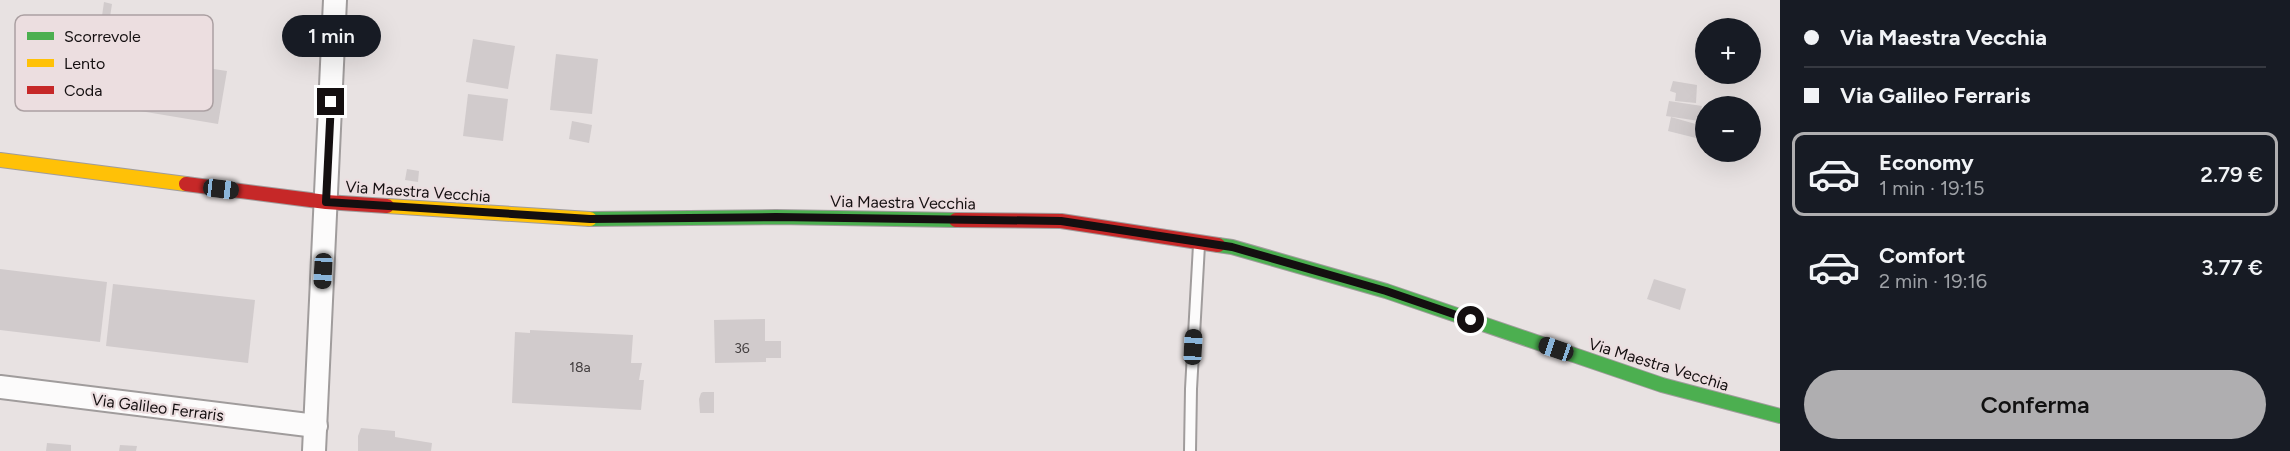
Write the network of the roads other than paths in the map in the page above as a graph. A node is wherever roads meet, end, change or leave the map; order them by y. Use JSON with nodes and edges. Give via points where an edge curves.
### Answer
{"nodes":[{"id":1,"x":335,"y":0,"type":"edge"},
{"id":2,"x":0,"y":160,"type":"edge"},
{"id":3,"x":326,"y":202,"type":"junction"},
{"id":4,"x":1199,"y":242,"type":"junction"},
{"id":5,"x":0,"y":387,"type":"edge"},
{"id":6,"x":1780,"y":416,"type":"edge"},
{"id":7,"x":316,"y":426,"type":"junction"},
{"id":8,"x":314,"y":451,"type":"edge"},
{"id":9,"x":1190,"y":451,"type":"edge"}],
"edges":[{"from":1,"to":3,"type":"street"},
{"from":2,"to":3,"type":"main road","name":"Via Maestra Vecchia"},
{"from":3,"to":4,"type":"main road","name":"Via Maestra Vecchia","via":[[590,219],[1061,221]]},
{"from":3,"to":7,"type":"street"},
{"from":4,"to":6,"type":"main road","name":"Via Maestra Vecchia","via":[[1232,247],[1386,291],[1662,385]]},
{"from":4,"to":9,"type":"lane"},
{"from":5,"to":7,"type":"street","name":"Via Galileo Ferraris"},
{"from":7,"to":8,"type":"street"}]}
